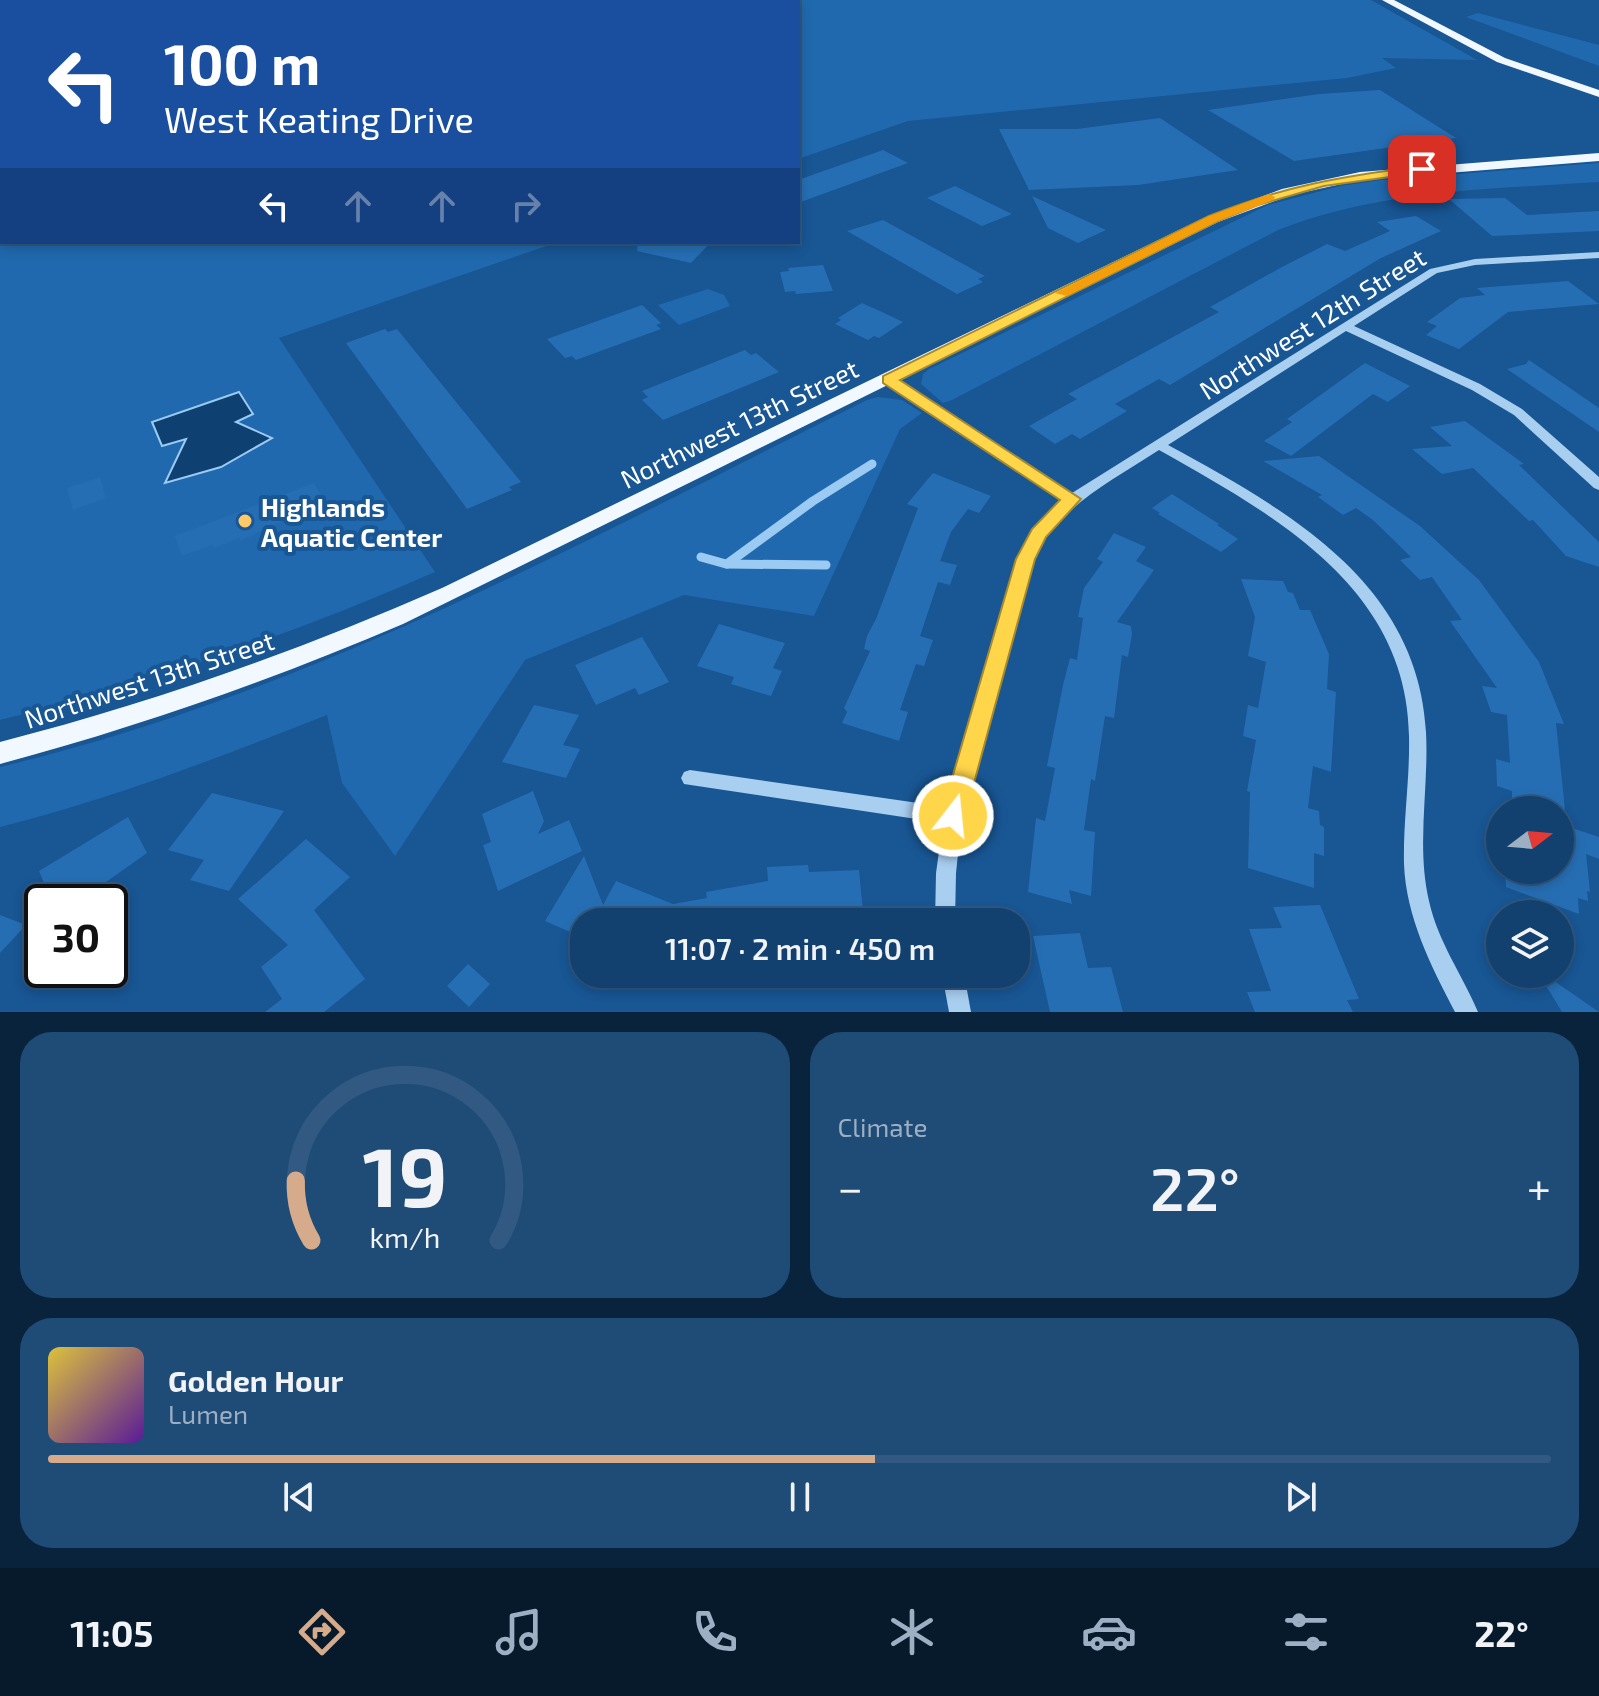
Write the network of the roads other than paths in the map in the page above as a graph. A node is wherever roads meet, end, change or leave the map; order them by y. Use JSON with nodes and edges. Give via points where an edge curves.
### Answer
{"nodes":[{"id":1,"x":1387,"y":0,"type":"edge"},
{"id":2,"x":1402,"y":0,"type":"edge"},
{"id":3,"x":1599,"y":87,"type":"edge"},
{"id":4,"x":1599,"y":94,"type":"edge"},
{"id":5,"x":1599,"y":157,"type":"edge"},
{"id":6,"x":1598,"y":256,"type":"edge"},
{"id":7,"x":1348,"y":328,"type":"junction"},
{"id":8,"x":889,"y":379,"type":"junction"},
{"id":9,"x":1157,"y":444,"type":"junction"},
{"id":10,"x":1599,"y":485,"type":"edge"},
{"id":11,"x":1072,"y":499,"type":"junction"},
{"id":12,"x":0,"y":753,"type":"edge"},
{"id":13,"x":690,"y":778,"type":"dead end"},
{"id":14,"x":953,"y":816,"type":"junction"},
{"id":15,"x":945,"y":908,"type":"edge"},
{"id":16,"x":956,"y":988,"type":"edge"},
{"id":17,"x":960,"y":1012,"type":"edge"},
{"id":18,"x":1467,"y":1012,"type":"edge"}],
"edges":[{"from":1,"to":4,"type":"main road","via":[[1501,60]]},
{"from":2,"to":3,"type":"main road","via":[[1516,59]]},
{"from":5,"to":8,"type":"main road","name":"Northwest 13th Street","via":[[1393,172],[1265,199],[1213,219]]},
{"from":6,"to":7,"type":"street","name":"Northwest 12th Street","via":[[1445,267]]},
{"from":7,"to":9,"type":"street","name":"Northwest 12th Street"},
{"from":7,"to":10,"type":"street","via":[[1498,399],[1536,425]]},
{"from":8,"to":11,"type":"street"},
{"from":8,"to":12,"type":"main road","name":"Northwest 13th Street","via":[[355,636],[201,694]]},
{"from":9,"to":11,"type":"street","name":"Northwest 12th Street"},
{"from":9,"to":18,"type":"street","via":[[1305,535],[1363,588],[1387,621],[1414,694],[1418,897],[1437,953]]},
{"from":11,"to":14,"type":"street","name":"Northwest 12th Street","via":[[1039,533],[1025,559]]},
{"from":13,"to":14,"type":"street"},
{"from":14,"to":15,"type":"street","name":"Northwest 12th Street"},
{"from":16,"to":17,"type":"street"}]}
